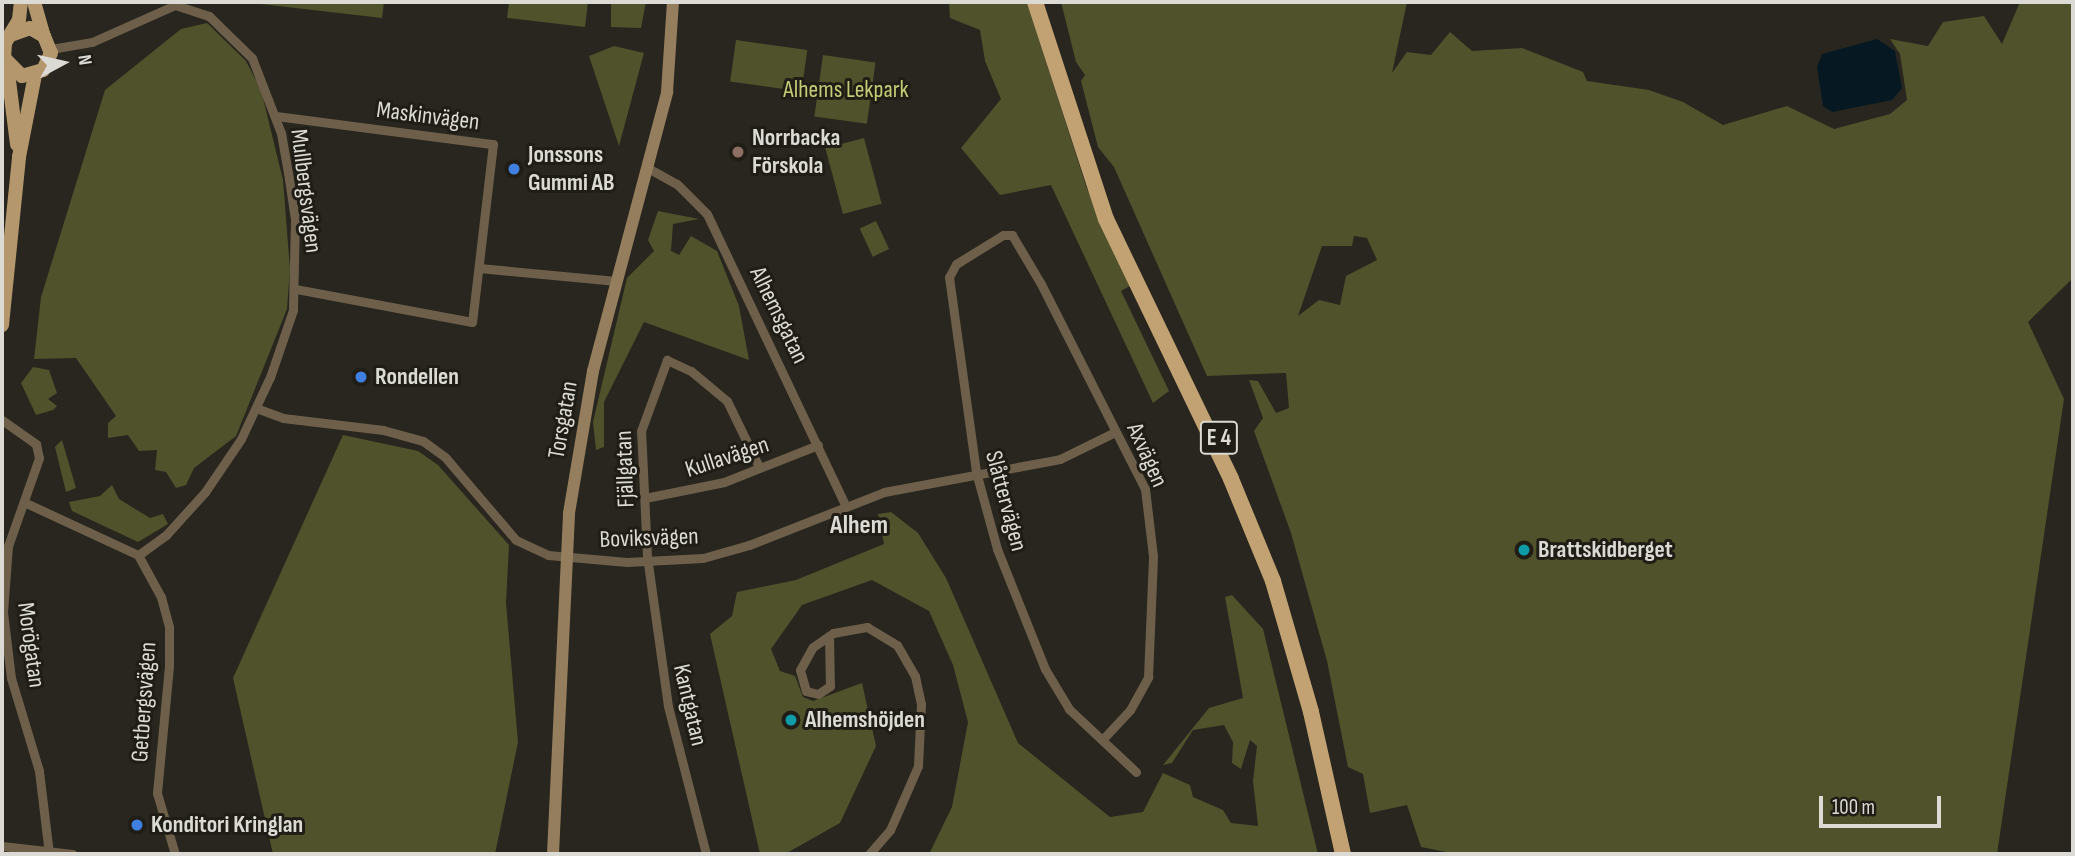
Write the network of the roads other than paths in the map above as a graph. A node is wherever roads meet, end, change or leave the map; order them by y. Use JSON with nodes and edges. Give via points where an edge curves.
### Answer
{"nodes":[{"id":1,"x":21,"y":2,"type":"edge"},
{"id":2,"x":34,"y":2,"type":"edge"},
{"id":3,"x":673,"y":2,"type":"edge"},
{"id":4,"x":1035,"y":2,"type":"edge"},
{"id":5,"x":1044,"y":2,"type":"edge"},
{"id":6,"x":175,"y":3,"type":"edge"},
{"id":7,"x":48,"y":42,"type":"junction"},
{"id":8,"x":5,"y":43,"type":"edge"},
{"id":9,"x":7,"y":65,"type":"junction"},
{"id":10,"x":35,"y":75,"type":"junction"},
{"id":11,"x":276,"y":116,"type":"junction"},
{"id":12,"x":19,"y":157,"type":"junction"},
{"id":13,"x":646,"y":167,"type":"junction"},
{"id":14,"x":1012,"y":235,"type":"joint"},
{"id":15,"x":479,"y":268,"type":"junction"},
{"id":16,"x":616,"y":281,"type":"junction"},
{"id":17,"x":295,"y":289,"type":"junction"},
{"id":18,"x":2,"y":325,"type":"edge"},
{"id":19,"x":256,"y":408,"type":"junction"},
{"id":20,"x":2,"y":420,"type":"edge"},
{"id":21,"x":1115,"y":432,"type":"junction"},
{"id":22,"x":818,"y":445,"type":"junction"},
{"id":23,"x":759,"y":467,"type":"junction"},
{"id":24,"x":976,"y":472,"type":"junction"},
{"id":25,"x":645,"y":498,"type":"junction"},
{"id":26,"x":26,"y":503,"type":"junction"},
{"id":27,"x":845,"y":505,"type":"junction"},
{"id":28,"x":138,"y":555,"type":"junction"},
{"id":29,"x":566,"y":556,"type":"junction"},
{"id":30,"x":648,"y":561,"type":"junction"},
{"id":31,"x":829,"y":636,"type":"junction"},
{"id":32,"x":7,"y":651,"type":"junction"},
{"id":33,"x":2,"y":663,"type":"edge"},
{"id":34,"x":6,"y":680,"type":"edge"},
{"id":35,"x":1102,"y":740,"type":"junction"},
{"id":36,"x":1136,"y":772,"type":"dead end"},
{"id":37,"x":2,"y":846,"type":"edge"},
{"id":38,"x":49,"y":852,"type":"edge"},
{"id":39,"x":174,"y":852,"type":"edge"},
{"id":40,"x":73,"y":854,"type":"edge"},
{"id":41,"x":163,"y":854,"type":"edge"},
{"id":42,"x":553,"y":854,"type":"edge"},
{"id":43,"x":706,"y":854,"type":"edge"},
{"id":44,"x":869,"y":854,"type":"edge"},
{"id":45,"x":1343,"y":854,"type":"edge"},
{"id":46,"x":1351,"y":854,"type":"edge"}],
"edges":[{"from":1,"to":8,"type":"main road"},
{"from":2,"to":7,"type":"main road"},
{"from":3,"to":13,"type":"main road","name":"Torsgatan","via":[[667,92]]},
{"from":4,"to":45,"type":"highway","number":"E 4","via":[[1106,219],[1231,480],[1273,581],[1311,712]]},
{"from":5,"to":46,"type":"highway","number":"E 4","via":[[1107,202],[1239,479],[1280,579],[1310,676]]},
{"from":6,"to":7,"type":"street","name":"Mullbergsvägen","via":[[92,41]]},
{"from":6,"to":11,"type":"street","name":"Mullbergsvägen","via":[[209,16],[233,35],[252,58]]},
{"from":7,"to":8,"type":"main road","via":[[26,28]]},
{"from":7,"to":10,"type":"main road","via":[[49,62]]},
{"from":8,"to":9,"type":"main road"},
{"from":9,"to":10,"type":"main road","via":[[17,74]]},
{"from":9,"to":12,"type":"main road"},
{"from":10,"to":12,"type":"main road"},
{"from":11,"to":15,"type":"street","name":"Maskinvägen","via":[[493,144]]},
{"from":11,"to":17,"type":"street","name":"Mullbergsvägen","via":[[295,219]]},
{"from":12,"to":18,"type":"main road"},
{"from":13,"to":16,"type":"main road","name":"Torsgatan"},
{"from":13,"to":22,"type":"street","name":"Alhemsgatan","via":[[677,184],[707,214]]},
{"from":14,"to":21,"type":"street","name":"Axvägen"},
{"from":14,"to":24,"type":"street","name":"Slåttervägen","via":[[969,254],[949,277]]},
{"from":15,"to":16,"type":"street"},
{"from":15,"to":17,"type":"street","name":"Maskinvägen","via":[[472,322]]},
{"from":16,"to":29,"type":"main road","name":"Torsgatan","via":[[593,371]]},
{"from":17,"to":19,"type":"street","name":"Mullbergsvägen","via":[[293,310]]},
{"from":19,"to":28,"type":"street","name":"Mullbergsvägen","via":[[205,492],[166,535]]},
{"from":19,"to":29,"type":"street","name":"Boviksvägen","via":[[423,441],[445,457],[516,540]]},
{"from":20,"to":26,"type":"street","name":"Morögatan","via":[[36,444],[37,472]]},
{"from":21,"to":24,"type":"street","name":"Boviksvägen","via":[[1060,459]]},
{"from":21,"to":35,"type":"street","name":"Axvägen","via":[[1145,489],[1153,625],[1141,694]]},
{"from":22,"to":23,"type":"street","name":"Kullavägen"},
{"from":22,"to":27,"type":"street","name":"Alhemsgatan"},
{"from":23,"to":25,"type":"street","name":"Kullavägen","via":[[724,482]]},
{"from":23,"to":25,"type":"street","name":"Fjällgatan","via":[[727,401],[691,371],[667,360],[642,418]]},
{"from":24,"to":27,"type":"street","name":"Boviksvägen","via":[[907,485]]},
{"from":24,"to":35,"type":"street","name":"Slåttervägen","via":[[997,549],[1045,669],[1069,709]]},
{"from":25,"to":30,"type":"street","name":"Fjällgatan"},
{"from":26,"to":28,"type":"street"},
{"from":26,"to":32,"type":"street","name":"Morögatan","via":[[8,546]]},
{"from":27,"to":30,"type":"street","name":"Boviksvägen","via":[[749,545],[703,558]]},
{"from":28,"to":39,"type":"street","name":"Getbergsvägen","via":[[161,597],[169,627],[157,793]]},
{"from":29,"to":30,"type":"street","name":"Boviksvägen"},
{"from":29,"to":42,"type":"main road","name":"Torsgatan"},
{"from":30,"to":43,"type":"street","name":"Kantgatan","via":[[668,706]]},
{"from":31,"to":31,"type":"street","via":[[813,647],[800,670],[806,691],[818,694],[830,685]]},
{"from":31,"to":44,"type":"street","via":[[867,628],[885,634],[908,661],[921,705],[918,766],[890,830]]},
{"from":32,"to":33,"type":"street"},
{"from":32,"to":34,"type":"street","name":"Morögatan"},
{"from":34,"to":38,"type":"street","name":"Morögatan","via":[[39,771]]},
{"from":35,"to":36,"type":"street","name":"Slåttervägen"},
{"from":37,"to":38,"type":"street"},
{"from":38,"to":40,"type":"street"},
{"from":39,"to":41,"type":"street"}]}
